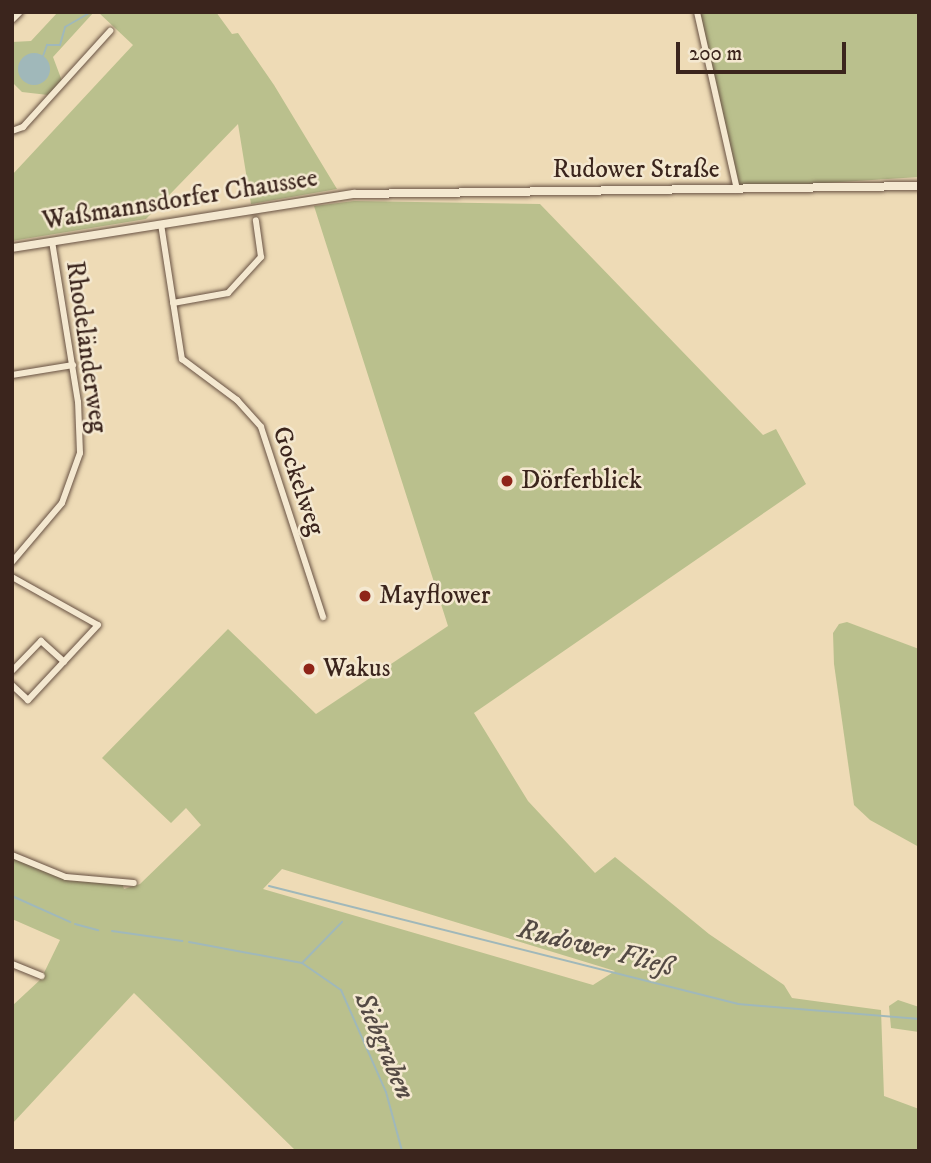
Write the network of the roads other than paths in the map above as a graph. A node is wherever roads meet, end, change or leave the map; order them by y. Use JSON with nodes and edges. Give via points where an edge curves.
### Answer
{"nodes":[{"id":1,"x":20,"y":12,"type":"edge"},
{"id":2,"x":697,"y":12,"type":"edge"},
{"id":3,"x":12,"y":20,"type":"edge"},
{"id":4,"x":110,"y":30,"type":"dead end"},
{"id":5,"x":13,"y":129,"type":"edge"},
{"id":6,"x":919,"y":186,"type":"edge"},
{"id":7,"x":737,"y":190,"type":"junction"},
{"id":8,"x":354,"y":194,"type":"joint"},
{"id":9,"x":256,"y":220,"type":"dead end"},
{"id":10,"x":161,"y":224,"type":"junction"},
{"id":11,"x":52,"y":241,"type":"junction"},
{"id":12,"x":12,"y":247,"type":"edge"},
{"id":13,"x":173,"y":303,"type":"junction"},
{"id":14,"x":73,"y":365,"type":"junction"},
{"id":15,"x":12,"y":375,"type":"edge"},
{"id":16,"x":12,"y":562,"type":"edge"},
{"id":17,"x":12,"y":578,"type":"edge"},
{"id":18,"x":323,"y":617,"type":"dead end"},
{"id":19,"x":64,"y":662,"type":"junction"},
{"id":20,"x":12,"y":671,"type":"edge"},
{"id":21,"x":12,"y":685,"type":"edge"},
{"id":22,"x":12,"y":855,"type":"edge"},
{"id":23,"x":135,"y":883,"type":"dead end"},
{"id":24,"x":12,"y":964,"type":"edge"},
{"id":25,"x":42,"y":976,"type":"dead end"}],
"edges":[{"from":1,"to":3,"type":"street"},
{"from":2,"to":7,"type":"street"},
{"from":4,"to":5,"type":"street","via":[[23,127]]},
{"from":6,"to":7,"type":"street","name":"Rudower Straße"},
{"from":7,"to":8,"type":"street","name":"Rudower Straße"},
{"from":8,"to":10,"type":"street","name":"Waßmannsdorfer Chaussee"},
{"from":9,"to":13,"type":"street","via":[[261,257],[228,293]]},
{"from":10,"to":11,"type":"street","name":"Waßmannsdorfer Chaussee"},
{"from":10,"to":13,"type":"street","name":"Gockelweg"},
{"from":11,"to":12,"type":"street","name":"Waßmannsdorfer Chaussee"},
{"from":11,"to":14,"type":"street","name":"Rhodeländerweg"},
{"from":13,"to":18,"type":"street","name":"Gockelweg","via":[[184,363],[237,400],[265,434]]},
{"from":14,"to":15,"type":"street"},
{"from":14,"to":16,"type":"street","name":"Rhodeländerweg","via":[[80,440],[74,478],[55,513]]},
{"from":17,"to":19,"type":"street","via":[[98,625]]},
{"from":19,"to":20,"type":"street","via":[[41,641]]},
{"from":19,"to":21,"type":"street","via":[[27,700]]},
{"from":22,"to":23,"type":"street","via":[[66,877]]},
{"from":24,"to":25,"type":"street"}]}
